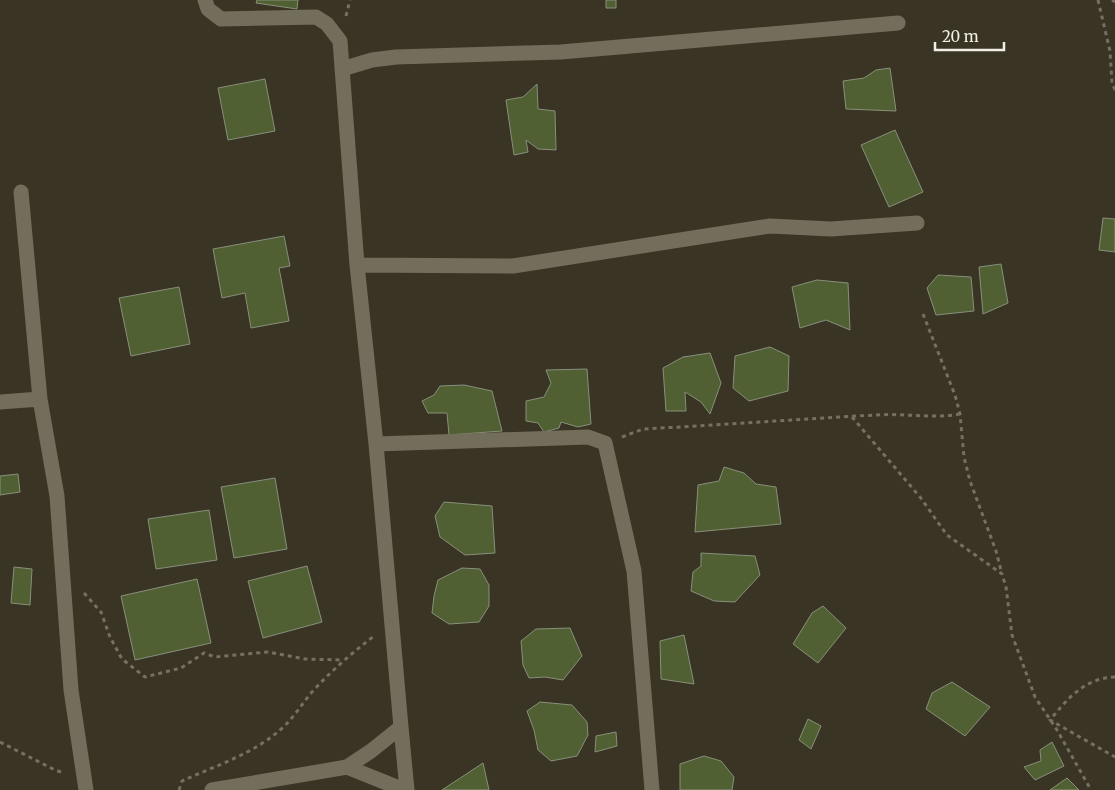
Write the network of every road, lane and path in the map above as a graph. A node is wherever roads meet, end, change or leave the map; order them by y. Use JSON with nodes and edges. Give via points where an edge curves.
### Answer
{"nodes":[{"id":1,"x":205,"y":0,"type":"edge"},
{"id":2,"x":1098,"y":0,"type":"edge"},
{"id":3,"x":898,"y":23,"type":"dead end"},
{"id":4,"x":342,"y":69,"type":"junction"},
{"id":5,"x":1115,"y":90,"type":"edge"},
{"id":6,"x":21,"y":192,"type":"dead end"},
{"id":7,"x":917,"y":223,"type":"dead end"},
{"id":8,"x":358,"y":265,"type":"junction"},
{"id":9,"x":923,"y":314,"type":"dead end"},
{"id":10,"x":40,"y":399,"type":"junction"},
{"id":11,"x":0,"y":402,"type":"edge"},
{"id":12,"x":960,"y":414,"type":"junction"},
{"id":13,"x":852,"y":417,"type":"junction"},
{"id":14,"x":605,"y":443,"type":"junction"},
{"id":15,"x":376,"y":444,"type":"junction"},
{"id":16,"x":63,"y":570,"type":"junction"},
{"id":17,"x":1002,"y":574,"type":"junction"},
{"id":18,"x":391,"y":623,"type":"junction"},
{"id":19,"x":343,"y":660,"type":"junction"},
{"id":20,"x":1115,"y":677,"type":"edge"},
{"id":21,"x":1050,"y":720,"type":"junction"},
{"id":22,"x":401,"y":727,"type":"junction"},
{"id":23,"x":0,"y":742,"type":"edge"},
{"id":24,"x":1115,"y":757,"type":"edge"},
{"id":25,"x":347,"y":767,"type":"junction"},
{"id":26,"x":85,"y":784,"type":"edge"},
{"id":27,"x":179,"y":790,"type":"edge"},
{"id":28,"x":212,"y":790,"type":"edge"},
{"id":29,"x":406,"y":790,"type":"edge"},
{"id":30,"x":652,"y":790,"type":"edge"},
{"id":31,"x":1091,"y":790,"type":"edge"}],
"edges":[{"from":1,"to":4,"type":"street","via":[[208,9],[221,19],[316,17],[327,24],[340,41]]},
{"from":2,"to":5,"type":"path"},
{"from":3,"to":4,"type":"street","via":[[561,52],[396,58],[372,60]]},
{"from":4,"to":8,"type":"street"},
{"from":6,"to":10,"type":"street"},
{"from":7,"to":8,"type":"street","via":[[831,229],[770,226],[513,266]]},
{"from":8,"to":15,"type":"street"},
{"from":9,"to":12,"type":"path"},
{"from":10,"to":11,"type":"street"},
{"from":10,"to":16,"type":"street","via":[[57,496]]},
{"from":12,"to":13,"type":"path","via":[[943,417],[902,414]]},
{"from":12,"to":17,"type":"path","via":[[970,481]]},
{"from":13,"to":14,"type":"path","via":[[643,429]]},
{"from":13,"to":17,"type":"path","via":[[920,497],[947,535]]},
{"from":14,"to":15,"type":"street","via":[[588,437]]},
{"from":14,"to":30,"type":"street","via":[[634,571]]},
{"from":15,"to":18,"type":"street"},
{"from":16,"to":19,"type":"path","via":[[101,612],[122,660],[145,677],[181,668],[204,653],[215,657],[268,652],[305,659]]},
{"from":16,"to":26,"type":"street","via":[[71,690]]},
{"from":17,"to":21,"type":"path","via":[[1012,635],[1035,697]]},
{"from":18,"to":19,"type":"path"},
{"from":18,"to":22,"type":"street"},
{"from":19,"to":27,"type":"path","via":[[280,731],[259,746],[182,781]]},
{"from":20,"to":21,"type":"path","via":[[1094,681],[1075,692]]},
{"from":21,"to":24,"type":"path"},
{"from":21,"to":31,"type":"path"},
{"from":22,"to":25,"type":"street"},
{"from":22,"to":29,"type":"street"},
{"from":23,"to":26,"type":"path"},
{"from":25,"to":28,"type":"street"},
{"from":25,"to":29,"type":"street"}]}
